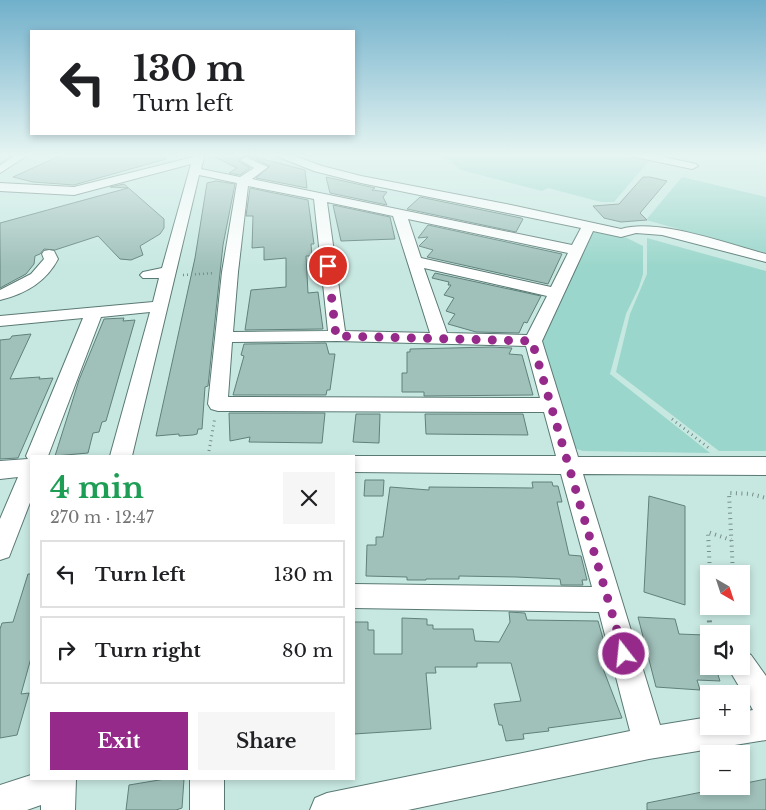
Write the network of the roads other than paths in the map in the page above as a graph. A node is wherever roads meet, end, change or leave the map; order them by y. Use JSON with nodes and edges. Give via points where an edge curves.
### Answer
{"nodes":[{"id":1,"x":191,"y":192,"type":"edge"},
{"id":2,"x":241,"y":192,"type":"edge"},
{"id":3,"x":300,"y":192,"type":"edge"},
{"id":4,"x":418,"y":192,"type":"edge"},
{"id":5,"x":320,"y":196,"type":"junction"},
{"id":6,"x":399,"y":212,"type":"junction"},
{"id":7,"x":589,"y":225,"type":"junction"},
{"id":8,"x":576,"y":250,"type":"junction"},
{"id":9,"x":49,"y":254,"type":"dead end"},
{"id":10,"x":766,"y":258,"type":"edge"},
{"id":11,"x":415,"y":261,"type":"junction"},
{"id":12,"x":175,"y":273,"type":"junction"},
{"id":13,"x":148,"y":275,"type":"dead end"},
{"id":14,"x":555,"y":293,"type":"junction"},
{"id":15,"x":0,"y":295,"type":"edge"},
{"id":16,"x":161,"y":306,"type":"junction"},
{"id":17,"x":94,"y":313,"type":"junction"},
{"id":18,"x":0,"y":321,"type":"edge"},
{"id":19,"x":225,"y":336,"type":"junction"},
{"id":20,"x":336,"y":336,"type":"junction"},
{"id":21,"x":440,"y":338,"type":"junction"},
{"id":22,"x":532,"y":341,"type":"junction"},
{"id":23,"x":552,"y":405,"type":"junction"},
{"id":24,"x":37,"y":455,"type":"edge"},
{"id":25,"x":121,"y":455,"type":"edge"},
{"id":26,"x":355,"y":464,"type":"edge"},
{"id":27,"x":568,"y":465,"type":"junction"},
{"id":28,"x":766,"y":466,"type":"edge"},
{"id":29,"x":30,"y":468,"type":"edge"},
{"id":30,"x":0,"y":470,"type":"edge"},
{"id":31,"x":30,"y":474,"type":"edge"},
{"id":32,"x":0,"y":549,"type":"edge"},
{"id":33,"x":355,"y":596,"type":"edge"},
{"id":34,"x":609,"y":600,"type":"junction"},
{"id":35,"x":745,"y":675,"type":"edge"},
{"id":36,"x":765,"y":720,"type":"edge"},
{"id":37,"x":649,"y":743,"type":"junction"},
{"id":38,"x":207,"y":780,"type":"edge"},
{"id":39,"x":58,"y":790,"type":"edge"},
{"id":40,"x":0,"y":802,"type":"edge"},
{"id":41,"x":207,"y":810,"type":"edge"},
{"id":42,"x":327,"y":810,"type":"edge"}],
"edges":[{"from":1,"to":12,"type":"street"},
{"from":2,"to":19,"type":"street"},
{"from":3,"to":5,"type":"street"},
{"from":4,"to":7,"type":"street"},
{"from":5,"to":6,"type":"street"},
{"from":5,"to":20,"type":"street"},
{"from":6,"to":8,"type":"street"},
{"from":6,"to":11,"type":"street"},
{"from":7,"to":8,"type":"street"},
{"from":7,"to":10,"type":"street","via":[[621,233],[635,229],[655,230]]},
{"from":8,"to":14,"type":"street"},
{"from":9,"to":15,"type":"street","via":[[51,259],[42,275]]},
{"from":11,"to":14,"type":"street"},
{"from":11,"to":21,"type":"street"},
{"from":12,"to":13,"type":"street"},
{"from":12,"to":16,"type":"street"},
{"from":14,"to":22,"type":"street"},
{"from":16,"to":17,"type":"street"},
{"from":16,"to":25,"type":"street"},
{"from":17,"to":18,"type":"street"},
{"from":17,"to":24,"type":"street"},
{"from":19,"to":20,"type":"street"},
{"from":19,"to":23,"type":"street","via":[[218,404]]},
{"from":20,"to":21,"type":"street"},
{"from":21,"to":22,"type":"street"},
{"from":22,"to":23,"type":"street"},
{"from":23,"to":27,"type":"street"},
{"from":26,"to":27,"type":"street"},
{"from":27,"to":28,"type":"street"},
{"from":27,"to":34,"type":"street"},
{"from":29,"to":30,"type":"street"},
{"from":31,"to":32,"type":"street"},
{"from":33,"to":34,"type":"street"},
{"from":34,"to":37,"type":"street"},
{"from":35,"to":36,"type":"street"},
{"from":36,"to":37,"type":"street"},
{"from":37,"to":42,"type":"street"},
{"from":38,"to":41,"type":"street"},
{"from":39,"to":40,"type":"street"}]}
